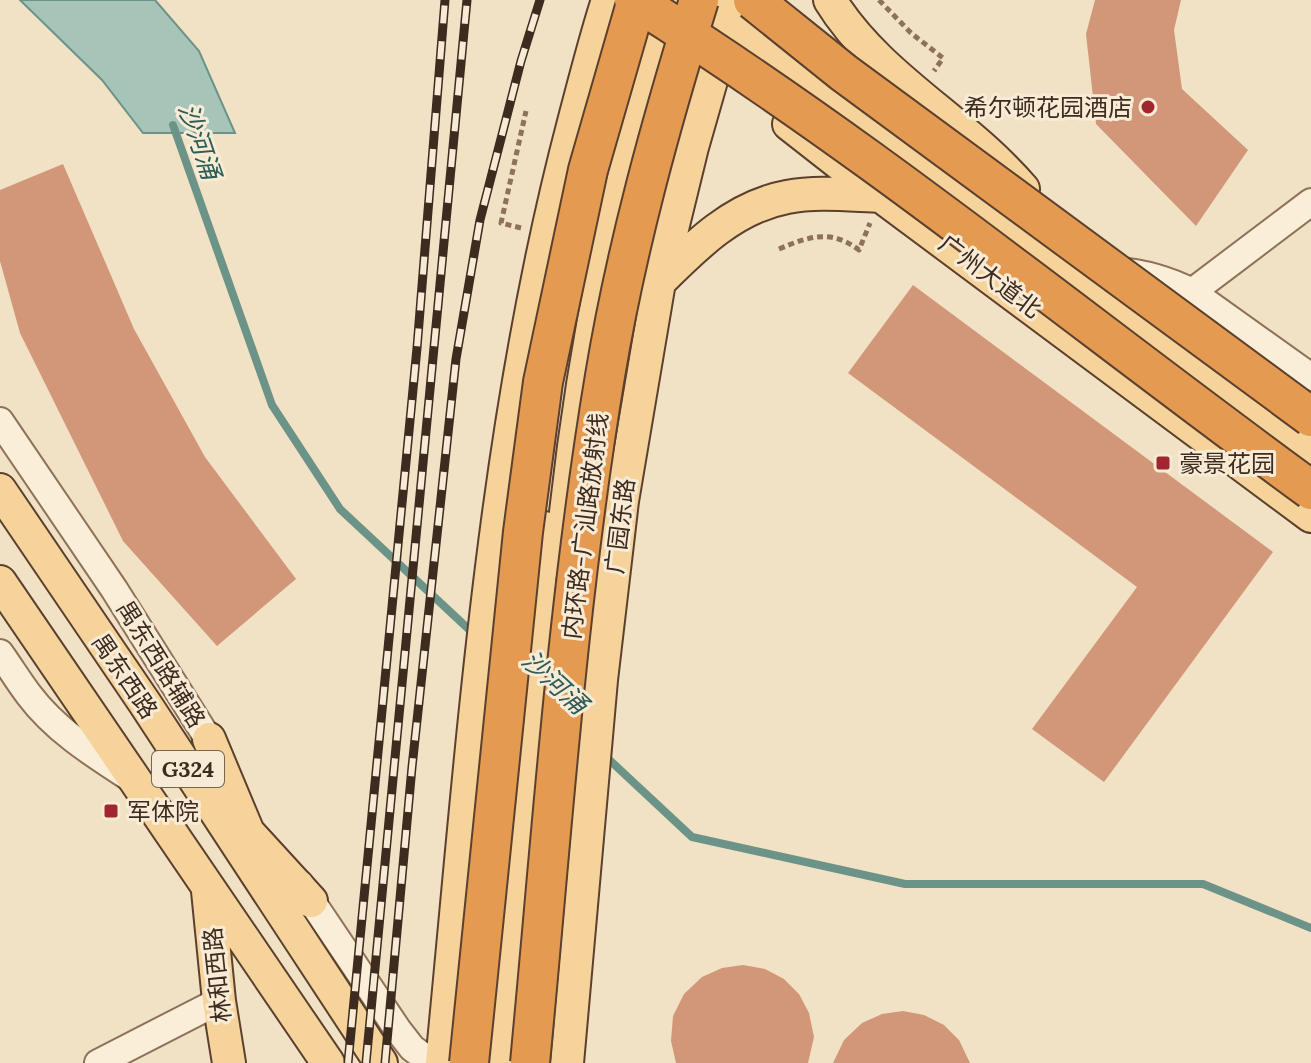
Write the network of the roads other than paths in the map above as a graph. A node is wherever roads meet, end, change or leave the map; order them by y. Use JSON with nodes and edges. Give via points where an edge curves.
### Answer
{"nodes":[{"id":1,"x":608,"y":0,"type":"edge"},
{"id":2,"x":830,"y":0,"type":"edge"},
{"id":3,"x":689,"y":12,"type":"edge"},
{"id":4,"x":881,"y":196,"type":"junction"},
{"id":5,"x":1311,"y":202,"type":"edge"},
{"id":6,"x":1067,"y":268,"type":"junction"},
{"id":7,"x":659,"y":282,"type":"junction"},
{"id":8,"x":1192,"y":292,"type":"junction"},
{"id":9,"x":1311,"y":377,"type":"edge"},
{"id":10,"x":1311,"y":417,"type":"edge"},
{"id":11,"x":0,"y":421,"type":"edge"},
{"id":12,"x":1311,"y":449,"type":"edge"},
{"id":13,"x":0,"y":490,"type":"edge"},
{"id":14,"x":1311,"y":490,"type":"edge"},
{"id":15,"x":1311,"y":516,"type":"edge"},
{"id":16,"x":0,"y":582,"type":"edge"},
{"id":17,"x":89,"y":622,"type":"junction"},
{"id":18,"x":48,"y":651,"type":"junction"},
{"id":19,"x":0,"y":653,"type":"edge"},
{"id":20,"x":121,"y":669,"type":"junction"},
{"id":21,"x":81,"y":700,"type":"junction"},
{"id":22,"x":209,"y":739,"type":"junction"},
{"id":23,"x":179,"y":756,"type":"junction"},
{"id":24,"x":137,"y":782,"type":"junction"},
{"id":25,"x":248,"y":833,"type":"junction"},
{"id":26,"x":523,"y":866,"type":"junction"},
{"id":27,"x":208,"y":887,"type":"junction"},
{"id":28,"x":298,"y":909,"type":"junction"},
{"id":29,"x":219,"y":1001,"type":"junction"},
{"id":30,"x":98,"y":1063,"type":"edge"},
{"id":31,"x":229,"y":1063,"type":"edge"},
{"id":32,"x":328,"y":1063,"type":"edge"},
{"id":33,"x":381,"y":1063,"type":"edge"},
{"id":34,"x":432,"y":1063,"type":"edge"},
{"id":35,"x":442,"y":1063,"type":"edge"},
{"id":36,"x":469,"y":1063,"type":"edge"},
{"id":37,"x":497,"y":1063,"type":"edge"},
{"id":38,"x":518,"y":1063,"type":"edge"},
{"id":39,"x":530,"y":1063,"type":"edge"},
{"id":40,"x":567,"y":1063,"type":"edge"}],
"edges":[{"from":1,"to":35,"type":"main road","via":[[561,170],[500,500]]},
{"from":2,"to":6,"type":"main road","via":[[848,29],[879,61],[1012,176],[1035,203]]},
{"from":3,"to":4,"type":"main road","name":"广州大道北"},
{"from":3,"to":6,"type":"main road"},
{"from":3,"to":7,"type":"main road","name":"广园东路"},
{"from":3,"to":10,"type":"highway","bridge":true,"via":[[844,73]]},
{"from":3,"to":14,"type":"highway","name":"广州大道北","bridge":true,"via":[[773,92]]},
{"from":3,"to":26,"type":"main road","via":[[623,175],[589,339],[541,673]]},
{"from":3,"to":36,"type":"highway","bridge":true,"via":[[588,170],[543,382]]},
{"from":3,"to":39,"type":"highway","name":"内环路-广汕路放射线","bridge":true,"via":[[605,374],[578,570]]},
{"from":4,"to":7,"type":"main road","via":[[788,197],[751,208],[701,240]]},
{"from":4,"to":15,"type":"main road","name":"广州大道北"},
{"from":5,"to":8,"type":"street"},
{"from":6,"to":8,"type":"street","via":[[1138,273]]},
{"from":6,"to":12,"type":"main road"},
{"from":7,"to":40,"type":"main road","name":"广园东路","via":[[622,501]]},
{"from":8,"to":9,"type":"street"},
{"from":11,"to":22,"type":"street","name":"禺东西路辅路"},
{"from":13,"to":17,"type":"main road","name":"禺东西路","number":"G324"},
{"from":16,"to":18,"type":"main road","name":"禺东西路","number":"G324"},
{"from":17,"to":18,"type":"main road"},
{"from":17,"to":20,"type":"main road","name":"禺东西路","number":"G324"},
{"from":18,"to":21,"type":"main road","name":"禺东西路","number":"G324"},
{"from":19,"to":24,"type":"street","via":[[53,720],[85,750]]},
{"from":20,"to":21,"type":"main road"},
{"from":20,"to":23,"type":"main road","name":"禺东西路","number":"G324"},
{"from":21,"to":24,"type":"main road","name":"禺东西路","number":"G324"},
{"from":22,"to":25,"type":"main road"},
{"from":22,"to":28,"type":"street","name":"禺东西路辅路"},
{"from":23,"to":25,"type":"main road"},
{"from":23,"to":28,"type":"main road","name":"禺东西路","number":"G324"},
{"from":24,"to":27,"type":"main road","name":"禺东西路","number":"G324"},
{"from":25,"to":28,"type":"main road"},
{"from":26,"to":37,"type":"main road"},
{"from":26,"to":38,"type":"main road"},
{"from":27,"to":29,"type":"main road","name":"林和西路"},
{"from":27,"to":32,"type":"main road","name":"禺东西路","number":"G324"},
{"from":28,"to":33,"type":"main road","name":"禺东西路","number":"G324"},
{"from":28,"to":34,"type":"street","name":"禺东西路辅路","via":[[412,1048]]},
{"from":29,"to":30,"type":"street"},
{"from":29,"to":31,"type":"main road","name":"林和西路"}]}
